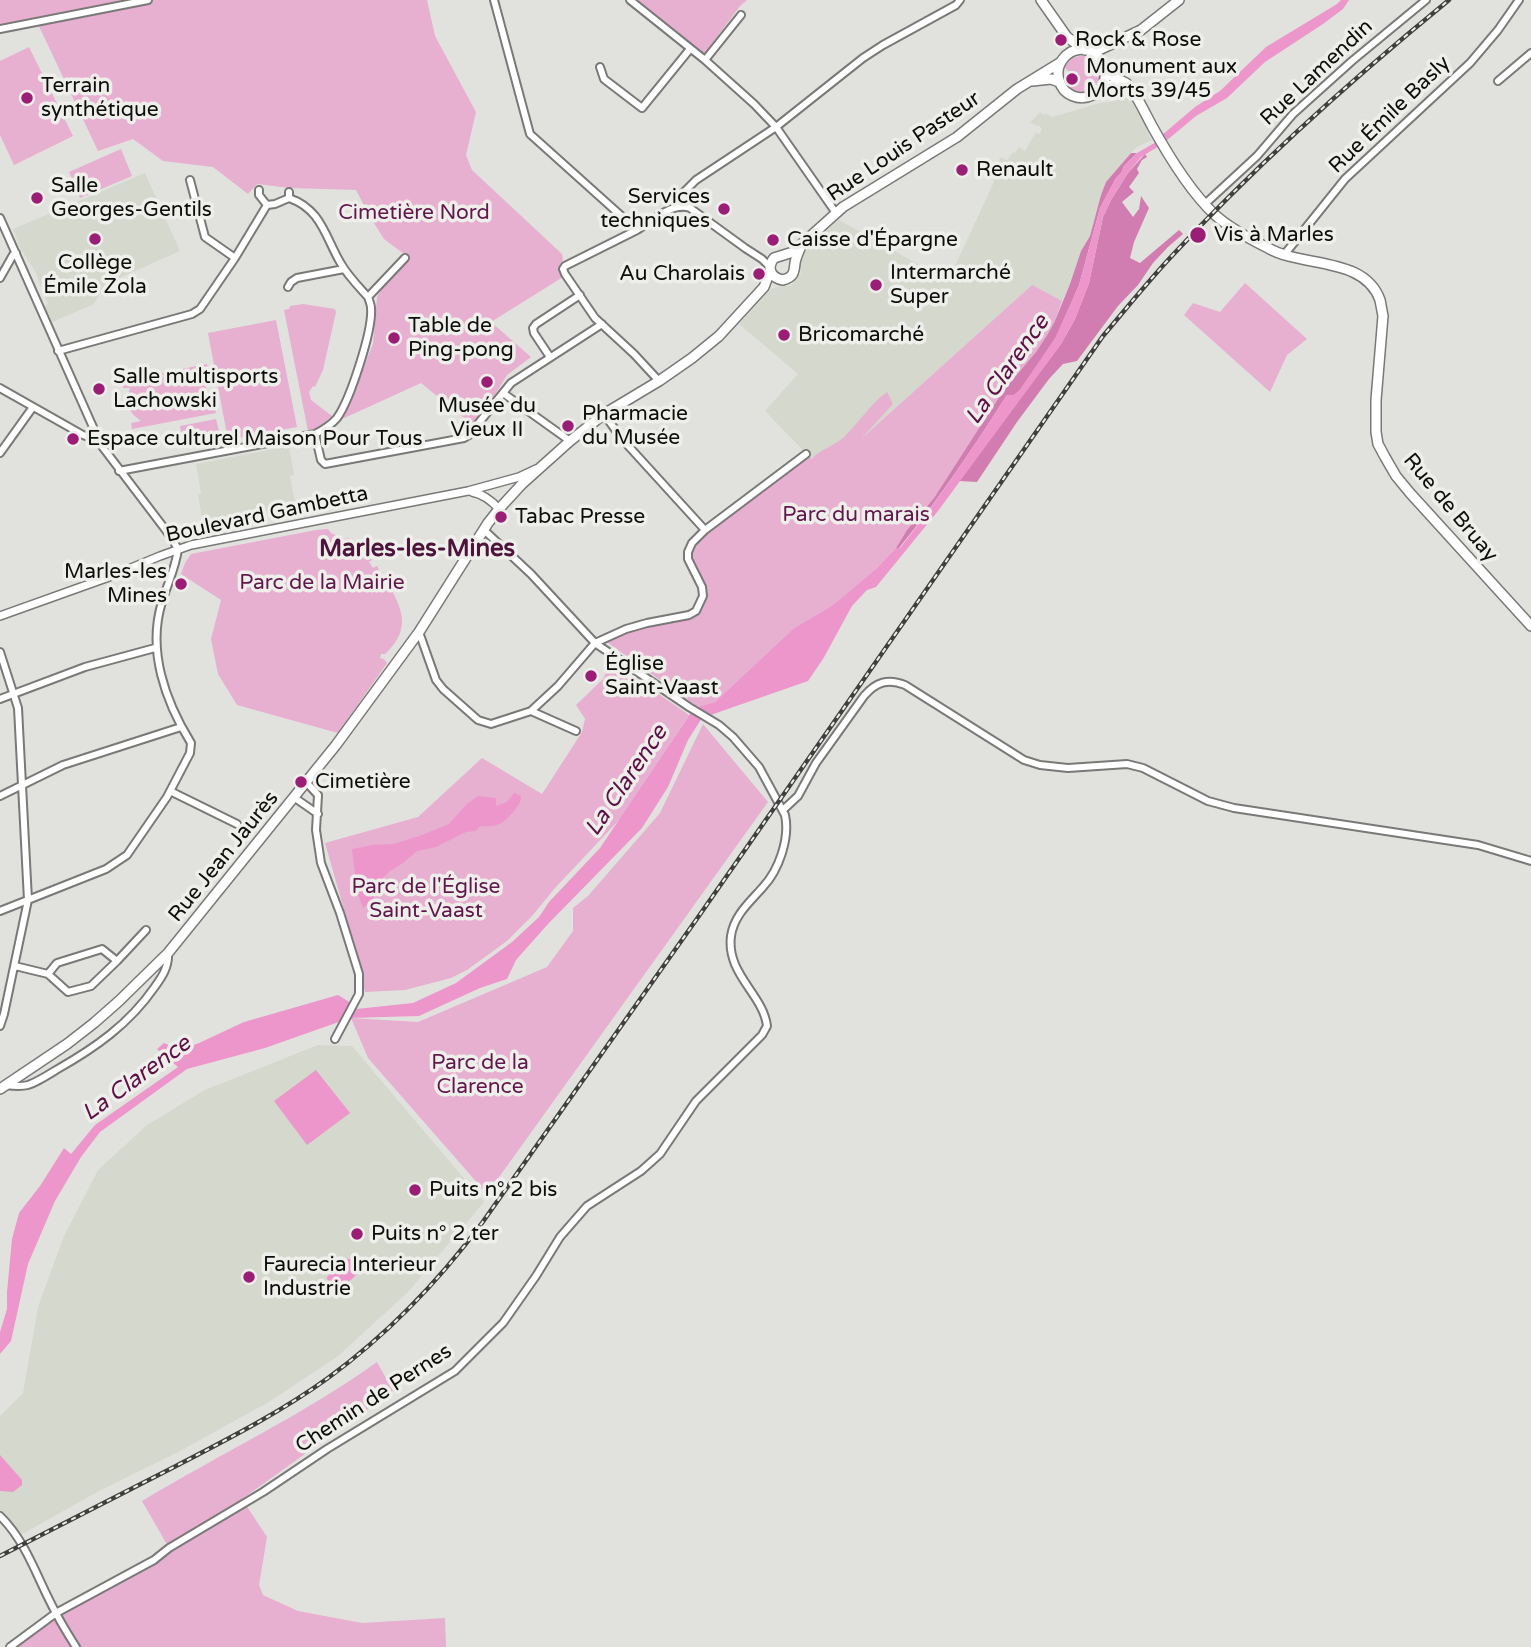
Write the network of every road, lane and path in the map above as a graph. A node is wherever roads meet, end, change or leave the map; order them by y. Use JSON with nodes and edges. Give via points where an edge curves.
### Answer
{"nodes":[{"id":1,"x":148,"y":0,"type":"edge"},
{"id":2,"x":494,"y":0,"type":"edge"},
{"id":3,"x":630,"y":0,"type":"edge"},
{"id":4,"x":1041,"y":0,"type":"edge"},
{"id":5,"x":1179,"y":0,"type":"edge"},
{"id":6,"x":1426,"y":0,"type":"edge"},
{"id":7,"x":1519,"y":0,"type":"edge"},
{"id":8,"x":960,"y":2,"type":"edge"},
{"id":9,"x":741,"y":15,"type":"dead end"},
{"id":10,"x":0,"y":29,"type":"edge"},
{"id":11,"x":1067,"y":37,"type":"junction"},
{"id":12,"x":1113,"y":44,"type":"junction"},
{"id":13,"x":690,"y":49,"type":"junction"},
{"id":14,"x":1087,"y":51,"type":"junction"},
{"id":15,"x":1531,"y":53,"type":"edge"},
{"id":16,"x":1063,"y":59,"type":"junction"},
{"id":17,"x":705,"y":60,"type":"junction"},
{"id":18,"x":600,"y":67,"type":"dead end"},
{"id":19,"x":1105,"y":68,"type":"junction"},
{"id":20,"x":1030,"y":81,"type":"junction"},
{"id":21,"x":1122,"y":81,"type":"junction"},
{"id":22,"x":1498,"y":81,"type":"dead end"},
{"id":23,"x":1059,"y":82,"type":"junction"},
{"id":24,"x":1101,"y":89,"type":"junction"},
{"id":25,"x":776,"y":127,"type":"junction"},
{"id":26,"x":190,"y":180,"type":"dead end"},
{"id":27,"x":259,"y":190,"type":"dead end"},
{"id":28,"x":1205,"y":204,"type":"junction"},
{"id":29,"x":267,"y":205,"type":"junction"},
{"id":30,"x":682,"y":205,"type":"junction"},
{"id":31,"x":836,"y":213,"type":"junction"},
{"id":32,"x":0,"y":218,"type":"edge"},
{"id":33,"x":636,"y":230,"type":"junction"},
{"id":34,"x":801,"y":246,"type":"junction"},
{"id":35,"x":16,"y":253,"type":"junction"},
{"id":36,"x":1284,"y":255,"type":"junction"},
{"id":37,"x":757,"y":256,"type":"junction"},
{"id":38,"x":781,"y":256,"type":"junction"},
{"id":39,"x":235,"y":258,"type":"junction"},
{"id":40,"x":405,"y":258,"type":"dead end"},
{"id":41,"x":794,"y":264,"type":"junction"},
{"id":42,"x":344,"y":269,"type":"junction"},
{"id":43,"x":770,"y":269,"type":"junction"},
{"id":44,"x":0,"y":278,"type":"edge"},
{"id":45,"x":777,"y":279,"type":"junction"},
{"id":46,"x":288,"y":287,"type":"dead end"},
{"id":47,"x":764,"y":287,"type":"junction"},
{"id":48,"x":580,"y":295,"type":"junction"},
{"id":49,"x":368,"y":297,"type":"junction"},
{"id":50,"x":601,"y":324,"type":"junction"},
{"id":51,"x":58,"y":351,"type":"junction"},
{"id":52,"x":550,"y":357,"type":"junction"},
{"id":53,"x":659,"y":381,"type":"junction"},
{"id":54,"x":0,"y":388,"type":"edge"},
{"id":55,"x":503,"y":393,"type":"junction"},
{"id":56,"x":33,"y":407,"type":"junction"},
{"id":57,"x":604,"y":414,"type":"junction"},
{"id":58,"x":314,"y":434,"type":"junction"},
{"id":59,"x":97,"y":437,"type":"junction"},
{"id":60,"x":569,"y":441,"type":"junction"},
{"id":61,"x":0,"y":453,"type":"edge"},
{"id":62,"x":806,"y":454,"type":"dead end"},
{"id":63,"x":539,"y":467,"type":"junction"},
{"id":64,"x":119,"y":471,"type":"junction"},
{"id":65,"x":468,"y":491,"type":"junction"},
{"id":66,"x":502,"y":492,"type":"junction"},
{"id":67,"x":499,"y":509,"type":"junction"},
{"id":68,"x":484,"y":530,"type":"junction"},
{"id":69,"x":705,"y":530,"type":"junction"},
{"id":70,"x":178,"y":549,"type":"junction"},
{"id":71,"x":0,"y":616,"type":"edge"},
{"id":72,"x":1531,"y":626,"type":"edge"},
{"id":73,"x":419,"y":632,"type":"junction"},
{"id":74,"x":595,"y":643,"type":"junction"},
{"id":75,"x":155,"y":648,"type":"junction"},
{"id":76,"x":0,"y":652,"type":"edge"},
{"id":77,"x":14,"y":693,"type":"junction"},
{"id":78,"x":0,"y":699,"type":"edge"},
{"id":79,"x":531,"y":711,"type":"junction"},
{"id":80,"x":181,"y":727,"type":"junction"},
{"id":81,"x":576,"y":731,"type":"dead end"},
{"id":82,"x":307,"y":783,"type":"junction"},
{"id":83,"x":21,"y":786,"type":"junction"},
{"id":84,"x":170,"y":790,"type":"junction"},
{"id":85,"x":0,"y":796,"type":"edge"},
{"id":86,"x":295,"y":798,"type":"junction"},
{"id":87,"x":783,"y":810,"type":"junction"},
{"id":88,"x":318,"y":814,"type":"junction"},
{"id":89,"x":237,"y":824,"type":"dead end"},
{"id":90,"x":1531,"y":860,"type":"edge"},
{"id":91,"x":28,"y":900,"type":"junction"},
{"id":92,"x":0,"y":911,"type":"edge"},
{"id":93,"x":146,"y":930,"type":"dead end"},
{"id":94,"x":168,"y":953,"type":"junction"},
{"id":95,"x":117,"y":961,"type":"junction"},
{"id":96,"x":15,"y":966,"type":"junction"},
{"id":97,"x":48,"y":974,"type":"junction"},
{"id":98,"x":2,"y":1015,"type":"edge"},
{"id":99,"x":0,"y":1026,"type":"edge"},
{"id":100,"x":335,"y":1039,"type":"dead end"},
{"id":101,"x":3,"y":1087,"type":"edge"},
{"id":102,"x":0,"y":1516,"type":"edge"},
{"id":103,"x":55,"y":1613,"type":"junction"},
{"id":104,"x":10,"y":1647,"type":"edge"},
{"id":105,"x":76,"y":1647,"type":"edge"}],
"edges":[{"from":1,"to":10,"type":"street"},
{"from":2,"to":33,"type":"street","via":[[530,134]]},
{"from":3,"to":13,"type":"street"},
{"from":4,"to":11,"type":"main road"},
{"from":5,"to":12,"type":"main road","via":[[1141,30]]},
{"from":6,"to":28,"type":"street","name":"Rue Lamendin","via":[[1293,114]]},
{"from":7,"to":36,"type":"street","name":"Rue Émile Basly","via":[[1470,63],[1345,179]]},
{"from":8,"to":25,"type":"street","via":[[863,58]]},
{"from":9,"to":17,"type":"street"},
{"from":11,"to":14,"type":"main road"},
{"from":11,"to":16,"type":"main road","via":[[1069,46]]},
{"from":12,"to":14,"type":"main road"},
{"from":12,"to":19,"type":"main road"},
{"from":13,"to":17,"type":"street"},
{"from":13,"to":18,"type":"street","via":[[642,108],[604,79]]},
{"from":14,"to":16,"type":"main road","via":[[1074,51]]},
{"from":14,"to":19,"type":"main road","via":[[1098,56]]},
{"from":15,"to":22,"type":"street"},
{"from":16,"to":20,"type":"main road","name":"Rue Louis Pasteur"},
{"from":16,"to":23,"type":"main road"},
{"from":17,"to":25,"type":"street"},
{"from":19,"to":21,"type":"main road"},
{"from":19,"to":24,"type":"main road"},
{"from":20,"to":23,"type":"main road"},
{"from":20,"to":31,"type":"main road","name":"Rue Louis Pasteur","via":[[957,137]]},
{"from":21,"to":24,"type":"main road"},
{"from":21,"to":28,"type":"main road","name":"Rue de Bruay","via":[[1131,88]]},
{"from":23,"to":24,"type":"main road","via":[[1078,98]]},
{"from":25,"to":30,"type":"street","via":[[696,180],[684,192]]},
{"from":25,"to":31,"type":"street"},
{"from":26,"to":39,"type":"street","via":[[205,237]]},
{"from":27,"to":29,"type":"street"},
{"from":28,"to":36,"type":"main road","name":"Rue de Bruay","via":[[1243,234]]},
{"from":29,"to":39,"type":"street"},
{"from":29,"to":42,"type":"street","via":[[289,195],[308,206]]},
{"from":30,"to":33,"type":"street"},
{"from":30,"to":37,"type":"street"},
{"from":31,"to":34,"type":"main road","name":"Rue Louis Pasteur"},
{"from":32,"to":35,"type":"street"},
{"from":33,"to":48,"type":"street","via":[[565,266],[565,274]]},
{"from":34,"to":38,"type":"main road","name":"Rue Louis Pasteur"},
{"from":34,"to":41,"type":"main road","name":"Rue Louis Pasteur"},
{"from":35,"to":44,"type":"street"},
{"from":35,"to":51,"type":"street"},
{"from":36,"to":72,"type":"main road","name":"Rue de Bruay","via":[[1350,270],[1373,287],[1383,316],[1375,417],[1378,444],[1410,493]]},
{"from":37,"to":38,"type":"street"},
{"from":37,"to":43,"type":"street"},
{"from":38,"to":41,"type":"main road","via":[[791,258]]},
{"from":38,"to":43,"type":"main road","via":[[772,261]]},
{"from":39,"to":51,"type":"street","via":[[192,314]]},
{"from":40,"to":49,"type":"street"},
{"from":41,"to":45,"type":"main road","via":[[791,277]]},
{"from":42,"to":46,"type":"street","via":[[298,278]]},
{"from":42,"to":49,"type":"street"},
{"from":43,"to":45,"type":"main road"},
{"from":43,"to":47,"type":"main road"},
{"from":45,"to":47,"type":"main road"},
{"from":47,"to":53,"type":"main road","via":[[719,336]]},
{"from":48,"to":50,"type":"street"},
{"from":48,"to":52,"type":"street","via":[[533,328]]},
{"from":49,"to":58,"type":"street","via":[[372,307],[365,349],[342,409],[324,430]]},
{"from":50,"to":52,"type":"street"},
{"from":50,"to":53,"type":"street"},
{"from":51,"to":59,"type":"street"},
{"from":52,"to":55,"type":"street"},
{"from":53,"to":57,"type":"main road"},
{"from":54,"to":56,"type":"street"},
{"from":55,"to":58,"type":"street","via":[[464,438],[325,464]]},
{"from":55,"to":60,"type":"street"},
{"from":56,"to":59,"type":"street","via":[[83,435]]},
{"from":56,"to":61,"type":"street"},
{"from":57,"to":60,"type":"main road"},
{"from":57,"to":69,"type":"street"},
{"from":58,"to":64,"type":"street"},
{"from":59,"to":64,"type":"street"},
{"from":60,"to":63,"type":"main road"},
{"from":62,"to":69,"type":"street"},
{"from":63,"to":66,"type":"main road"},
{"from":63,"to":66,"type":"street","name":"Boulevard Gambetta"},
{"from":64,"to":70,"type":"street"},
{"from":65,"to":66,"type":"street","name":"Boulevard Gambetta"},
{"from":65,"to":67,"type":"street","via":[[489,499]]},
{"from":65,"to":70,"type":"street","name":"Boulevard Gambetta"},
{"from":66,"to":67,"type":"main road"},
{"from":67,"to":68,"type":"main road"},
{"from":68,"to":73,"type":"main road"},
{"from":68,"to":74,"type":"street"},
{"from":69,"to":74,"type":"street","via":[[688,552],[702,587],[696,611],[626,629]]},
{"from":70,"to":71,"type":"street","name":"Boulevard Gambetta"},
{"from":70,"to":75,"type":"street","via":[[161,604]]},
{"from":73,"to":79,"type":"street","via":[[436,680],[478,720],[491,724]]},
{"from":73,"to":82,"type":"main road"},
{"from":74,"to":79,"type":"street"},
{"from":74,"to":87,"type":"street","via":[[733,737],[752,758]]},
{"from":75,"to":77,"type":"street"},
{"from":75,"to":80,"type":"street"},
{"from":76,"to":77,"type":"street"},
{"from":77,"to":78,"type":"street"},
{"from":77,"to":83,"type":"street"},
{"from":79,"to":81,"type":"street"},
{"from":80,"to":83,"type":"street","via":[[63,765]]},
{"from":80,"to":84,"type":"street","via":[[191,743],[190,753]]},
{"from":82,"to":86,"type":"main road","name":"Rue Jean Jaurès"},
{"from":82,"to":88,"type":"street","via":[[318,795]]},
{"from":83,"to":85,"type":"street"},
{"from":83,"to":91,"type":"street"},
{"from":84,"to":89,"type":"street"},
{"from":84,"to":91,"type":"street","via":[[127,855],[106,869]]},
{"from":86,"to":88,"type":"street"},
{"from":86,"to":94,"type":"main road","name":"Rue Jean Jaurès"},
{"from":87,"to":90,"type":"street","via":[[798,796],[864,696],[886,681],[905,685],[1015,755],[1040,765],[1127,764],[1234,808],[1478,845]]},
{"from":87,"to":103,"type":"street","name":"Chemin de Pernes","via":[[786,831],[776,867],[740,913],[731,935],[742,981],[762,1009],[766,1026],[696,1101],[660,1154],[587,1206],[560,1237],[503,1323],[455,1371],[154,1560]]},
{"from":88,"to":100,"type":"street","via":[[321,863],[359,974],[359,994]]},
{"from":91,"to":92,"type":"street"},
{"from":91,"to":96,"type":"street"},
{"from":93,"to":95,"type":"street"},
{"from":94,"to":101,"type":"main road","name":"Rue Jean Jaurès","via":[[94,1023]]},
{"from":94,"to":101,"type":"street","name":"Rue Jean Jaurès","via":[[164,974],[120,1027],[28,1085]]},
{"from":95,"to":97,"type":"street","via":[[102,949],[57,963]]},
{"from":95,"to":97,"type":"street","via":[[91,986],[68,992]]},
{"from":96,"to":97,"type":"street"},
{"from":96,"to":98,"type":"street"},
{"from":98,"to":99,"type":"street"},
{"from":102,"to":103,"type":"street","via":[[22,1545]]},
{"from":103,"to":104,"type":"street","name":"Chemin de Pernes"},
{"from":103,"to":105,"type":"street"}]}
